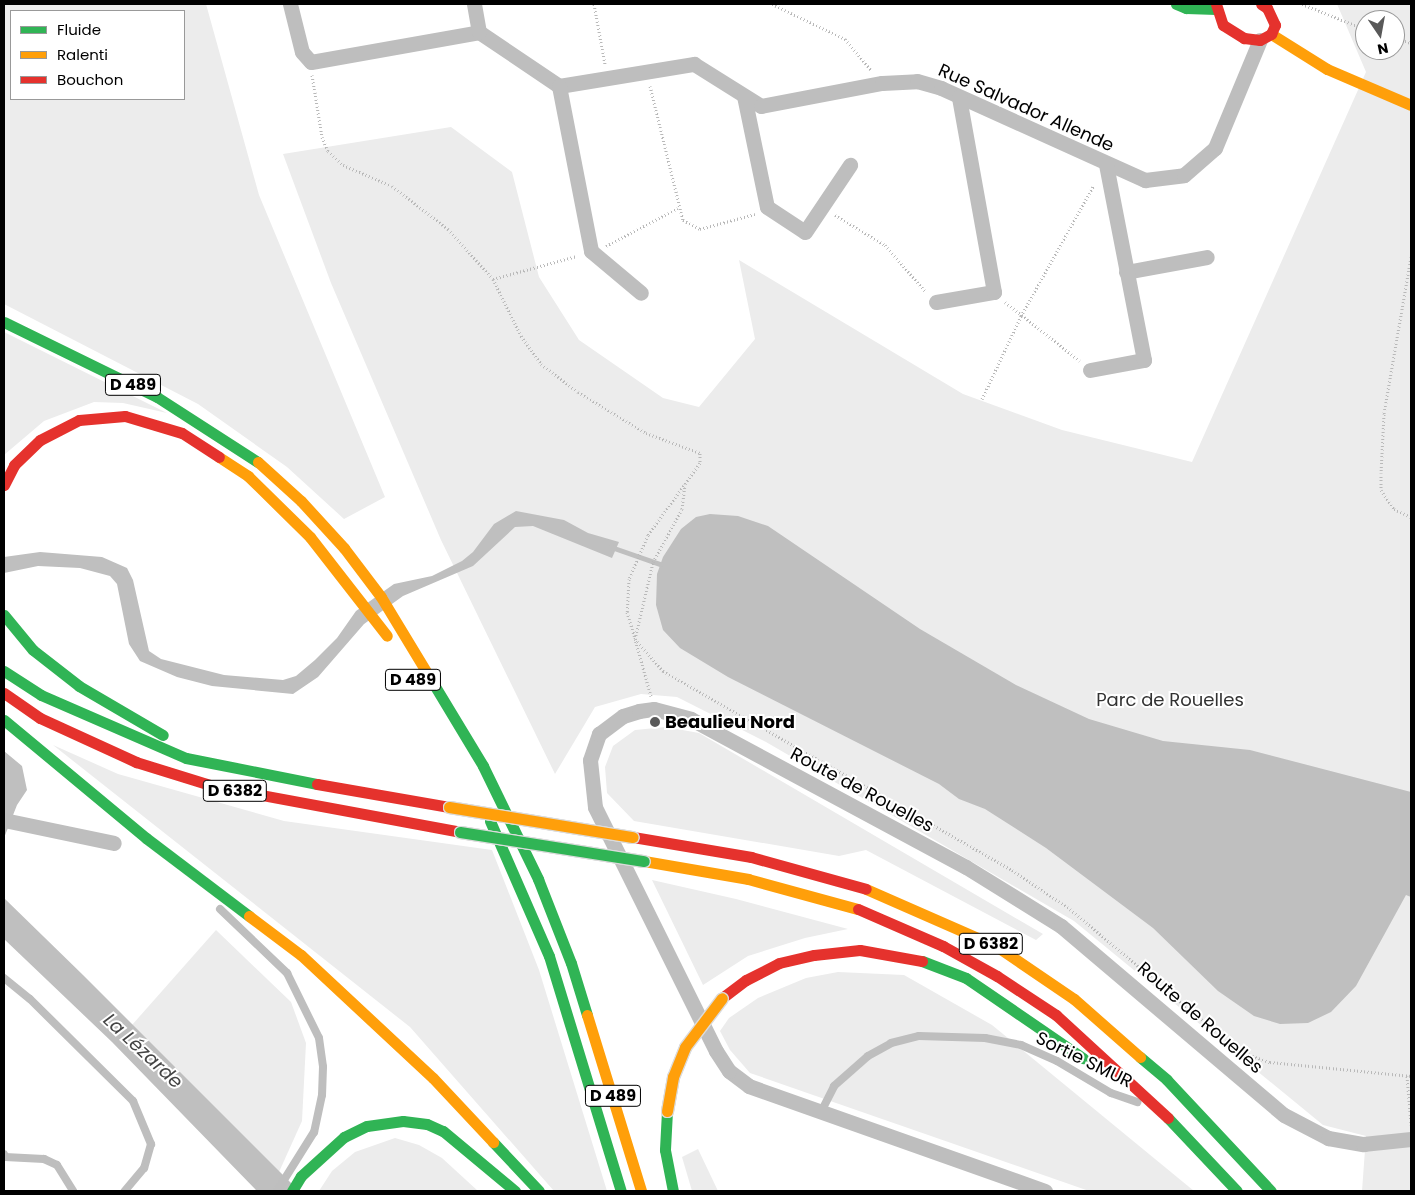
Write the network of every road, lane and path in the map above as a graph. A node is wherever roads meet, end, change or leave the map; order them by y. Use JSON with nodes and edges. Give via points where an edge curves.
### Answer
{"nodes":[{"id":1,"x":290,"y":4,"type":"edge"},
{"id":2,"x":474,"y":4,"type":"edge"},
{"id":3,"x":594,"y":4,"type":"edge"},
{"id":4,"x":772,"y":4,"type":"edge"},
{"id":5,"x":1176,"y":4,"type":"edge"},
{"id":6,"x":1261,"y":4,"type":"edge"},
{"id":7,"x":1302,"y":4,"type":"edge"},
{"id":8,"x":1216,"y":6,"type":"edge"},
{"id":9,"x":1355,"y":25,"type":"edge"},
{"id":10,"x":479,"y":32,"type":"junction"},
{"id":11,"x":1266,"y":37,"type":"junction"},
{"id":12,"x":310,"y":62,"type":"junction"},
{"id":13,"x":646,"y":70,"type":"junction"},
{"id":14,"x":608,"y":77,"type":"junction"},
{"id":15,"x":882,"y":83,"type":"junction"},
{"id":16,"x":559,"y":86,"type":"junction"},
{"id":17,"x":744,"y":96,"type":"junction"},
{"id":18,"x":959,"y":97,"type":"junction"},
{"id":19,"x":1411,"y":105,"type":"edge"},
{"id":20,"x":850,"y":165,"type":"dead end"},
{"id":21,"x":1106,"y":165,"type":"junction"},
{"id":22,"x":822,"y":206,"type":"junction"},
{"id":23,"x":767,"y":207,"type":"junction"},
{"id":24,"x":678,"y":208,"type":"junction"},
{"id":25,"x":592,"y":252,"type":"junction"},
{"id":26,"x":1208,"y":257,"type":"dead end"},
{"id":27,"x":1411,"y":257,"type":"edge"},
{"id":28,"x":1126,"y":272,"type":"junction"},
{"id":29,"x":493,"y":279,"type":"junction"},
{"id":30,"x":994,"y":292,"type":"junction"},
{"id":31,"x":641,"y":293,"type":"dead end"},
{"id":32,"x":936,"y":302,"type":"joint"},
{"id":33,"x":1021,"y":316,"type":"junction"},
{"id":34,"x":4,"y":322,"type":"edge"},
{"id":35,"x":1090,"y":370,"type":"joint"},
{"id":36,"x":982,"y":399,"type":"dead end"},
{"id":37,"x":686,"y":482,"type":"junction"},
{"id":38,"x":4,"y":485,"type":"edge"},
{"id":39,"x":1411,"y":517,"type":"edge"},
{"id":40,"x":629,"y":579,"type":"dead end"},
{"id":41,"x":4,"y":615,"type":"edge"},
{"id":42,"x":393,"y":646,"type":"dead end"},
{"id":43,"x":4,"y":671,"type":"edge"},
{"id":44,"x":4,"y":694,"type":"edge"},
{"id":45,"x":654,"y":709,"type":"junction"},
{"id":46,"x":4,"y":720,"type":"edge"},
{"id":47,"x":173,"y":738,"type":"dead end"},
{"id":48,"x":200,"y":748,"type":"dead end"},
{"id":49,"x":291,"y":780,"type":"junction"},
{"id":50,"x":477,"y":795,"type":"dead end"},
{"id":51,"x":8,"y":821,"type":"edge"},
{"id":52,"x":146,"y":838,"type":"junction"},
{"id":53,"x":114,"y":843,"type":"dead end"},
{"id":54,"x":4,"y":978,"type":"edge"},
{"id":55,"x":1411,"y":1076,"type":"edge"},
{"id":56,"x":1156,"y":1108,"type":"junction"},
{"id":57,"x":821,"y":1112,"type":"junction"},
{"id":58,"x":1170,"y":1120,"type":"junction"},
{"id":59,"x":1411,"y":1132,"type":"edge"},
{"id":60,"x":1411,"y":1139,"type":"edge"},
{"id":61,"x":4,"y":1154,"type":"edge"},
{"id":62,"x":72,"y":1191,"type":"edge"},
{"id":63,"x":125,"y":1191,"type":"edge"},
{"id":64,"x":277,"y":1191,"type":"edge"},
{"id":65,"x":292,"y":1191,"type":"edge"},
{"id":66,"x":515,"y":1191,"type":"edge"},
{"id":67,"x":539,"y":1191,"type":"edge"},
{"id":68,"x":621,"y":1191,"type":"edge"},
{"id":69,"x":641,"y":1191,"type":"edge"},
{"id":70,"x":672,"y":1191,"type":"edge"},
{"id":71,"x":1045,"y":1191,"type":"edge"},
{"id":72,"x":1226,"y":1191,"type":"edge"},
{"id":73,"x":1237,"y":1191,"type":"edge"},
{"id":74,"x":1270,"y":1191,"type":"edge"}],
"edges":[{"from":1,"to":12,"type":"street","via":[[302,52]]},
{"from":2,"to":10,"type":"street"},
{"from":3,"to":14,"type":"path"},
{"from":4,"to":15,"type":"path","via":[[845,39]]},
{"from":5,"to":8,"type":"main road","via":[[1186,8]]},
{"from":6,"to":11,"type":"main road","via":[[1275,25]]},
{"from":7,"to":9,"type":"path"},
{"from":8,"to":11,"type":"main road","via":[[1223,25],[1230,32],[1244,38]]},
{"from":10,"to":12,"type":"street"},
{"from":10,"to":16,"type":"street"},
{"from":11,"to":19,"type":"main road","via":[[1328,69]]},
{"from":11,"to":21,"type":"street","name":"Rue Salvador Allende","via":[[1215,148],[1184,175],[1145,180]]},
{"from":12,"to":29,"type":"path","via":[[322,137],[328,151],[342,165],[392,186],[415,202],[448,229]]},
{"from":13,"to":14,"type":"street","name":"Rue Salvador Allende"},
{"from":13,"to":17,"type":"street","name":"Rue Salvador Allende","via":[[694,64]]},
{"from":13,"to":24,"type":"path"},
{"from":14,"to":16,"type":"street","name":"Rue Salvador Allende"},
{"from":15,"to":17,"type":"street","name":"Rue Salvador Allende","via":[[760,106]]},
{"from":15,"to":18,"type":"street","name":"Rue Salvador Allende","via":[[916,81]]},
{"from":16,"to":25,"type":"street"},
{"from":17,"to":23,"type":"street"},
{"from":18,"to":21,"type":"street","name":"Rue Salvador Allende"},
{"from":18,"to":30,"type":"street"},
{"from":20,"to":22,"type":"street"},
{"from":21,"to":28,"type":"street"},
{"from":21,"to":33,"type":"path"},
{"from":22,"to":23,"type":"street","via":[[805,232]]},
{"from":22,"to":32,"type":"path","via":[[885,245]]},
{"from":23,"to":24,"type":"path","via":[[700,229],[683,220]]},
{"from":24,"to":25,"type":"path"},
{"from":25,"to":29,"type":"path"},
{"from":25,"to":31,"type":"street"},
{"from":26,"to":28,"type":"street"},
{"from":27,"to":39,"type":"path","via":[[1384,414],[1381,473],[1381,490],[1394,509]]},
{"from":28,"to":35,"type":"street","via":[[1144,360]]},
{"from":29,"to":37,"type":"path","via":[[521,336],[541,364],[578,392],[646,433],[700,453],[700,463]]},
{"from":30,"to":32,"type":"street"},
{"from":30,"to":33,"type":"path"},
{"from":33,"to":35,"type":"path"},
{"from":33,"to":36,"type":"path"},
{"from":34,"to":69,"type":"main road","number":"D 489","via":[[157,397],[255,459],[301,501],[344,548],[381,597],[483,766],[538,879],[571,963]]},
{"from":37,"to":40,"type":"path","via":[[648,536]]},
{"from":37,"to":45,"type":"path","via":[[682,508],[653,562],[635,639]]},
{"from":38,"to":42,"type":"main road","number":"D 489","via":[[14,465],[40,440],[79,420],[125,416],[182,433],[248,476],[310,537]]},
{"from":41,"to":47,"type":"main road","via":[[33,650],[79,686]]},
{"from":43,"to":49,"type":"main road","number":"D 6382","via":[[49,699],[186,758]]},
{"from":44,"to":56,"type":"main road","number":"D 6382","bridge":true,"via":[[40,718],[136,762],[213,786],[460,832],[748,879],[853,907],[943,946],[997,976],[1056,1015]]},
{"from":45,"to":57,"type":"street","name":"Route de Rouelles","via":[[623,716],[599,734],[590,760],[595,807],[728,1071],[750,1086]]},
{"from":45,"to":60,"type":"street","name":"Route de Rouelles","via":[[691,719],[966,867],[1061,926],[1284,1115],[1328,1138],[1363,1144]]},
{"from":46,"to":52,"type":"main road"},
{"from":48,"to":49,"type":"main road"},
{"from":49,"to":74,"type":"main road","number":"D 6382","bridge":true,"via":[[751,857],[857,885],[996,946],[1074,999],[1167,1080]]},
{"from":50,"to":68,"type":"main road","number":"D 489","via":[[520,884],[549,956]]},
{"from":51,"to":53,"type":"street"},
{"from":52,"to":64,"type":"lane","via":[[287,973],[319,1038],[322,1095],[314,1132]]},
{"from":52,"to":67,"type":"main road","via":[[301,955],[433,1078]]},
{"from":54,"to":63,"type":"lane","via":[[30,999],[133,1101],[151,1144],[144,1168]]},
{"from":55,"to":59,"type":"path","via":[[1407,1076]]},
{"from":56,"to":57,"type":"lane","name":"Sortie SMUR","via":[[1110,1093],[1057,1061],[1021,1045],[950,1035],[919,1036],[891,1042],[868,1056],[834,1086]]},
{"from":56,"to":58,"type":"main road","number":"D 6382"},
{"from":56,"to":70,"type":"main road","bridge":true,"via":[[966,978],[913,958],[860,950],[814,955],[779,963],[746,980],[722,998],[685,1047],[673,1077],[667,1111],[665,1150]]},
{"from":57,"to":71,"type":"street","name":"Route de Rouelles"},
{"from":58,"to":72,"type":"main road"},
{"from":58,"to":73,"type":"main road","number":"D 6382"},
{"from":61,"to":62,"type":"lane","via":[[5,1157],[44,1159],[57,1165]]},
{"from":65,"to":66,"type":"main road","via":[[301,1176],[344,1137],[367,1126],[403,1121],[427,1124],[443,1131]]}]}
